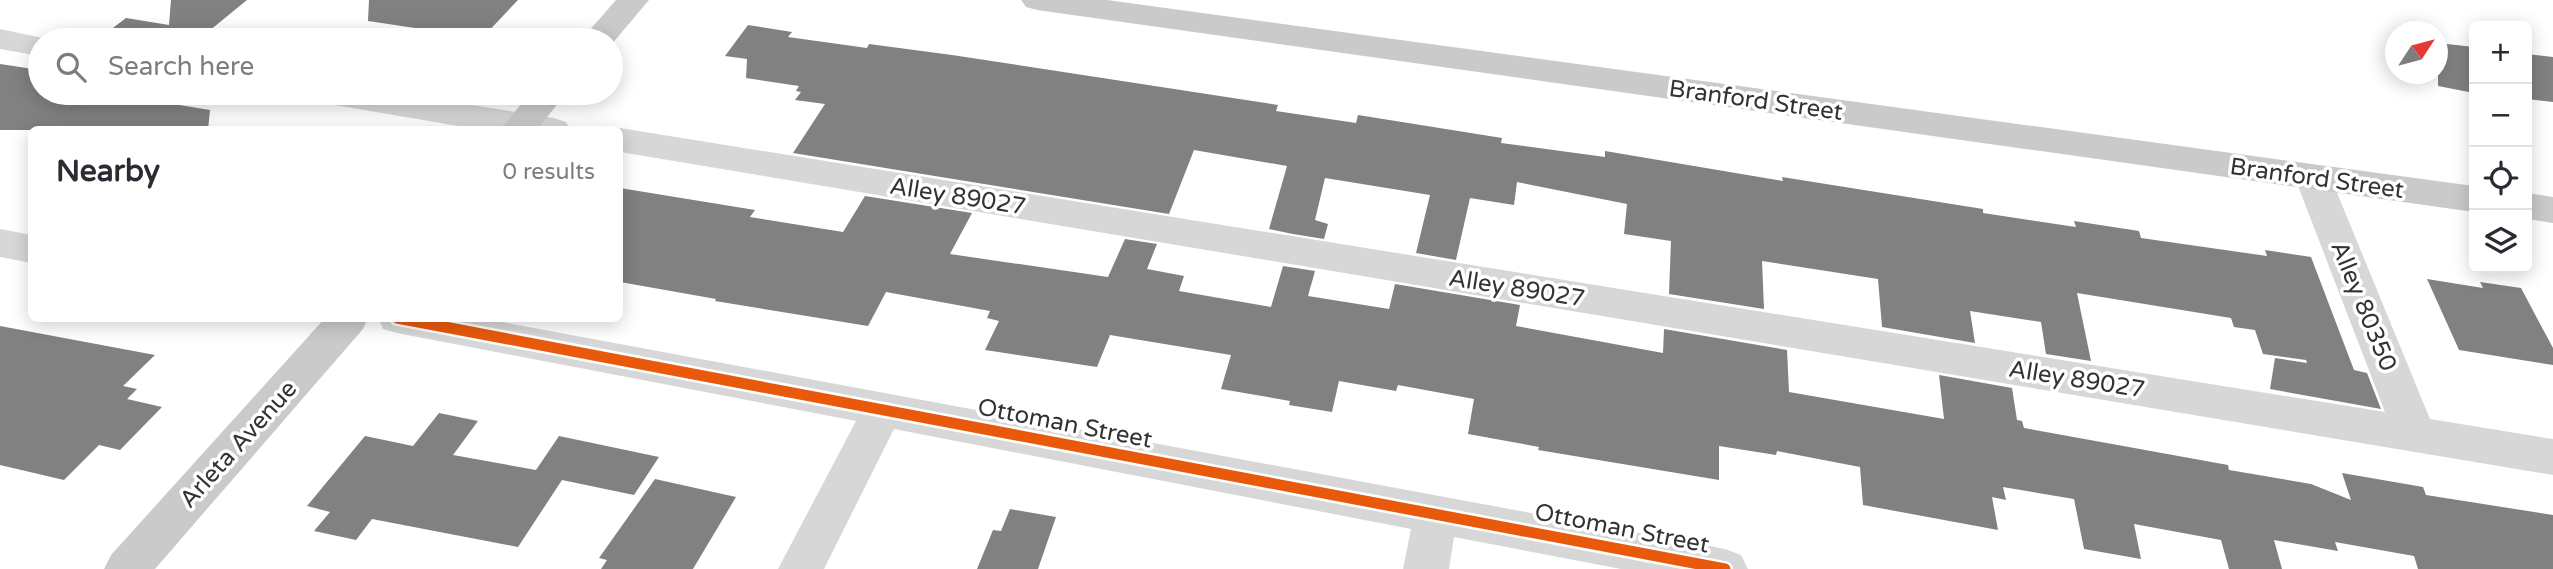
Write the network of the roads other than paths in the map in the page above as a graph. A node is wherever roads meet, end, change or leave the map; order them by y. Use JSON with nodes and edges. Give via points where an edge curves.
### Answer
{"nodes":[{"id":1,"x":633,"y":0,"type":"edge"},
{"id":2,"x":1037,"y":0,"type":"edge"},
{"id":3,"x":608,"y":28,"type":"edge"},
{"id":4,"x":0,"y":39,"type":"edge"},
{"id":5,"x":28,"y":44,"type":"edge"},
{"id":6,"x":398,"y":105,"type":"edge"},
{"id":7,"x":543,"y":105,"type":"edge"},
{"id":8,"x":519,"y":126,"type":"edge"},
{"id":9,"x":532,"y":126,"type":"edge"},
{"id":10,"x":623,"y":140,"type":"edge"},
{"id":11,"x":2313,"y":178,"type":"junction"},
{"id":12,"x":2469,"y":198,"type":"edge"},
{"id":13,"x":2532,"y":207,"type":"edge"},
{"id":14,"x":2553,"y":210,"type":"edge"},
{"id":15,"x":0,"y":243,"type":"edge"},
{"id":16,"x":28,"y":248,"type":"edge"},
{"id":17,"x":345,"y":322,"type":"edge"},
{"id":18,"x":418,"y":322,"type":"edge"},
{"id":19,"x":883,"y":410,"type":"junction"},
{"id":20,"x":2416,"y":435,"type":"junction"},
{"id":21,"x":2553,"y":457,"type":"edge"},
{"id":22,"x":1436,"y":514,"type":"junction"},
{"id":23,"x":127,"y":569,"type":"edge"},
{"id":24,"x":801,"y":569,"type":"edge"},
{"id":25,"x":1426,"y":569,"type":"edge"},
{"id":26,"x":1725,"y":569,"type":"edge"}],
"edges":[{"from":1,"to":3,"type":"main road"},
{"from":2,"to":11,"type":"main road","name":"Branford Street"},
{"from":4,"to":5,"type":"street"},
{"from":6,"to":8,"type":"street"},
{"from":7,"to":9,"type":"main road"},
{"from":10,"to":20,"type":"street","name":"Alley 89027"},
{"from":11,"to":12,"type":"main road","name":"Branford Street"},
{"from":11,"to":20,"type":"street","name":"Alley 80350"},
{"from":13,"to":14,"type":"main road"},
{"from":15,"to":16,"type":"street"},
{"from":17,"to":23,"type":"main road","name":"Arleta Avenue"},
{"from":18,"to":19,"type":"street","name":"Ottoman Street"},
{"from":19,"to":22,"type":"street","name":"Ottoman Street"},
{"from":19,"to":24,"type":"street"},
{"from":20,"to":21,"type":"street","name":"Alley 89027"},
{"from":22,"to":25,"type":"street"},
{"from":22,"to":26,"type":"street","name":"Ottoman Street"}]}
